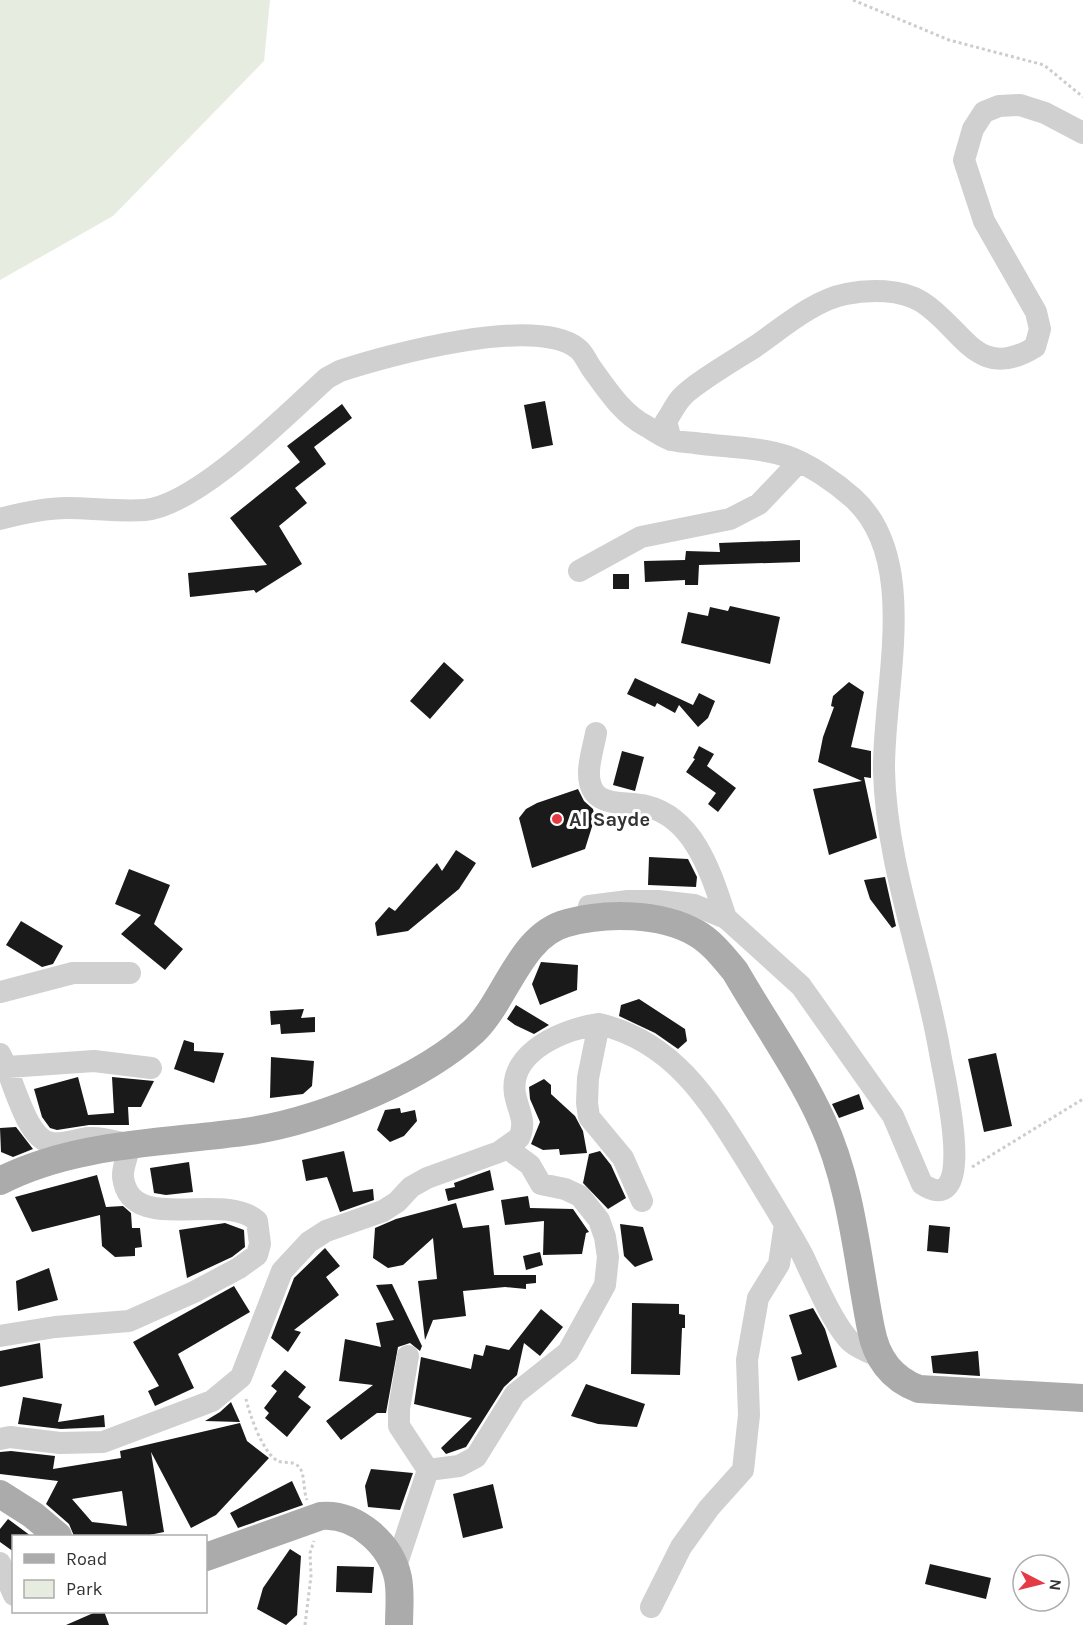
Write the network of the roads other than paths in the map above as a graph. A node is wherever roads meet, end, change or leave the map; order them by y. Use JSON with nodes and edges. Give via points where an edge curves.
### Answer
{"nodes":[{"id":1,"x":1083,"y":133,"type":"edge"},
{"id":2,"x":671,"y":440,"type":"junction"},
{"id":3,"x":798,"y":463,"type":"junction"},
{"id":4,"x":0,"y":519,"type":"edge"},
{"id":5,"x":579,"y":571,"type":"dead end"},
{"id":6,"x":596,"y":733,"type":"dead end"},
{"id":7,"x":726,"y":918,"type":"junction"},
{"id":8,"x":566,"y":923,"type":"junction"},
{"id":9,"x":130,"y":973,"type":"dead end"},
{"id":10,"x":2,"y":988,"type":"edge"},
{"id":11,"x":599,"y":1024,"type":"junction"},
{"id":12,"x":4,"y":1060,"type":"edge"},
{"id":13,"x":151,"y":1068,"type":"dead end"},
{"id":14,"x":130,"y":1145,"type":"junction"},
{"id":15,"x":507,"y":1148,"type":"junction"},
{"id":16,"x":0,"y":1181,"type":"edge"},
{"id":17,"x":642,"y":1201,"type":"dead end"},
{"id":18,"x":785,"y":1224,"type":"junction"},
{"id":19,"x":0,"y":1336,"type":"edge"},
{"id":20,"x":408,"y":1356,"type":"dead end"},
{"id":21,"x":880,"y":1357,"type":"junction"},
{"id":22,"x":1083,"y":1398,"type":"edge"},
{"id":23,"x":0,"y":1439,"type":"edge"},
{"id":24,"x":428,"y":1470,"type":"junction"},
{"id":25,"x":0,"y":1494,"type":"edge"},
{"id":26,"x":57,"y":1535,"type":"edge"},
{"id":27,"x":207,"y":1557,"type":"edge"},
{"id":28,"x":0,"y":1563,"type":"edge"},
{"id":29,"x":398,"y":1579,"type":"junction"},
{"id":30,"x":12,"y":1590,"type":"edge"},
{"id":31,"x":651,"y":1607,"type":"dead end"},
{"id":32,"x":399,"y":1625,"type":"edge"}],
"edges":[{"from":1,"to":2,"type":"street","via":[[1045,113],[1020,105],[999,106],[984,112],[973,129],[964,160],[984,221],[1036,312],[1040,329],[1035,347],[1019,357],[996,360],[970,348],[921,301],[882,292],[844,294],[792,321],[681,397],[666,422]]},
{"from":2,"to":3,"type":"street","via":[[786,456]]},
{"from":2,"to":4,"type":"street","via":[[636,421],[619,406],[580,350],[565,341],[511,335],[472,338],[354,367],[327,378],[225,467],[165,505],[147,510],[42,509]]},
{"from":3,"to":5,"type":"street","via":[[759,504],[730,519],[641,537]]},
{"from":3,"to":7,"type":"street","via":[[829,480],[870,517],[884,542],[893,580],[884,769],[888,821],[936,1029],[953,1129],[956,1164],[953,1178],[942,1191],[932,1191],[922,1184],[893,1116],[801,986]]},
{"from":6,"to":7,"type":"street","via":[[588,779],[592,790],[598,797],[611,801],[648,806],[674,822],[708,864]]},
{"from":7,"to":8,"type":"street","via":[[694,905],[628,901],[594,904],[570,914]]},
{"from":8,"to":14,"type":"main road","via":[[526,953],[474,1031],[398,1081],[279,1125]]},
{"from":8,"to":21,"type":"main road","via":[[609,917],[647,918],[670,924],[696,933],[735,971],[817,1111],[832,1146]]},
{"from":9,"to":10,"type":"street","via":[[74,973]]},
{"from":11,"to":15,"type":"street","via":[[564,1032],[522,1064],[515,1082],[523,1130]]},
{"from":11,"to":17,"type":"street","via":[[588,1078],[590,1117],[623,1158]]},
{"from":11,"to":18,"type":"street","via":[[625,1030],[664,1054],[692,1080],[714,1108]]},
{"from":12,"to":13,"type":"street","via":[[94,1061]]},
{"from":12,"to":14,"type":"street","via":[[31,1128],[41,1139],[52,1144],[104,1139]]},
{"from":14,"to":16,"type":"main road","via":[[24,1168]]},
{"from":14,"to":19,"type":"street","via":[[123,1176],[134,1201],[147,1209],[217,1209],[249,1214],[257,1221],[257,1255],[212,1282],[129,1321]]},
{"from":15,"to":23,"type":"street","via":[[427,1178],[383,1211],[326,1231],[309,1242],[282,1271],[241,1377],[212,1401],[103,1442],[86,1445]]},
{"from":15,"to":24,"type":"street","via":[[530,1165],[541,1184],[565,1189],[590,1205],[605,1237],[605,1285],[568,1352],[515,1394],[476,1457],[459,1466]]},
{"from":18,"to":21,"type":"street","via":[[851,1342]]},
{"from":18,"to":31,"type":"street","via":[[778,1264],[758,1298],[747,1360],[749,1415],[743,1470],[681,1546]]},
{"from":20,"to":24,"type":"street","via":[[399,1426]]},
{"from":21,"to":22,"type":"main road","via":[[890,1372],[919,1389]]},
{"from":24,"to":29,"type":"street","via":[[396,1566]]},
{"from":25,"to":26,"type":"main road"},
{"from":27,"to":29,"type":"main road","via":[[332,1515],[352,1521],[372,1534],[390,1558]]},
{"from":28,"to":30,"type":"street"},
{"from":29,"to":32,"type":"main road"}]}
